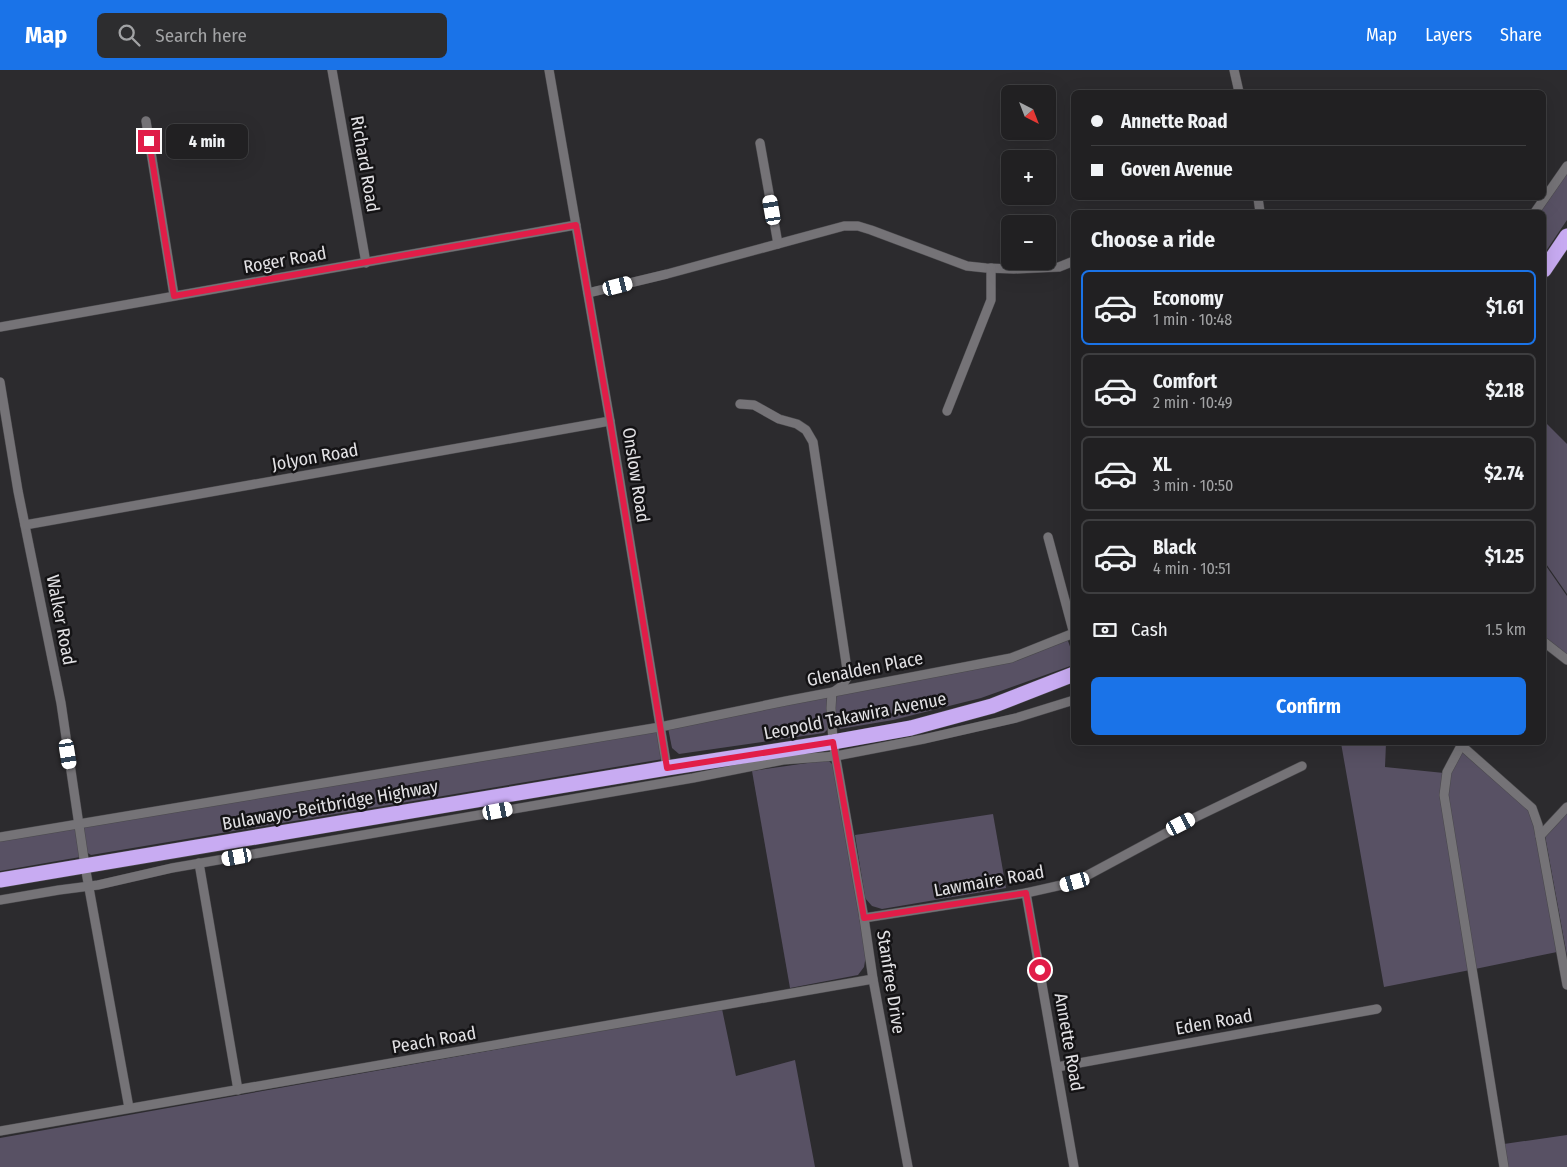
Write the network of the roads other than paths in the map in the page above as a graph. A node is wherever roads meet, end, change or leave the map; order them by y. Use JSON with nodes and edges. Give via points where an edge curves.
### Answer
{"nodes":[{"id":1,"x":332,"y":70,"type":"edge"},
{"id":2,"x":549,"y":70,"type":"edge"},
{"id":3,"x":1234,"y":70,"type":"edge"},
{"id":4,"x":1239,"y":90,"type":"edge"},
{"id":5,"x":146,"y":121,"type":"dead end"},
{"id":6,"x":760,"y":143,"type":"dead end"},
{"id":7,"x":1567,"y":166,"type":"edge"},
{"id":8,"x":1546,"y":196,"type":"edge"},
{"id":9,"x":576,"y":225,"type":"junction"},
{"id":10,"x":1567,"y":236,"type":"edge"},
{"id":11,"x":778,"y":244,"type":"junction"},
{"id":12,"x":1071,"y":262,"type":"edge"},
{"id":13,"x":366,"y":263,"type":"junction"},
{"id":14,"x":1546,"y":267,"type":"edge"},
{"id":15,"x":991,"y":268,"type":"junction"},
{"id":16,"x":588,"y":293,"type":"junction"},
{"id":17,"x":174,"y":296,"type":"junction"},
{"id":18,"x":0,"y":327,"type":"edge"},
{"id":19,"x":0,"y":382,"type":"edge"},
{"id":20,"x":740,"y":404,"type":"dead end"},
{"id":21,"x":947,"y":411,"type":"dead end"},
{"id":22,"x":610,"y":421,"type":"junction"},
{"id":23,"x":25,"y":524,"type":"junction"},
{"id":24,"x":1048,"y":537,"type":"dead end"},
{"id":25,"x":1071,"y":622,"type":"edge"},
{"id":26,"x":1071,"y":634,"type":"edge"},
{"id":27,"x":1546,"y":644,"type":"edge"},
{"id":28,"x":1567,"y":660,"type":"edge"},
{"id":29,"x":1071,"y":675,"type":"edge"},
{"id":30,"x":832,"y":693,"type":"junction"},
{"id":31,"x":1071,"y":701,"type":"edge"},
{"id":32,"x":660,"y":727,"type":"junction"},
{"id":33,"x":1461,"y":745,"type":"edge"},
{"id":34,"x":1463,"y":745,"type":"edge"},
{"id":35,"x":835,"y":749,"type":"junction"},
{"id":36,"x":1302,"y":766,"type":"dead end"},
{"id":37,"x":667,"y":768,"type":"junction"},
{"id":38,"x":692,"y":771,"type":"junction"},
{"id":39,"x":547,"y":788,"type":"junction"},
{"id":40,"x":537,"y":804,"type":"junction"},
{"id":41,"x":1567,"y":807,"type":"edge"},
{"id":42,"x":78,"y":824,"type":"junction"},
{"id":43,"x":1540,"y":836,"type":"junction"},
{"id":44,"x":0,"y":837,"type":"edge"},
{"id":45,"x":198,"y":863,"type":"junction"},
{"id":46,"x":86,"y":866,"type":"junction"},
{"id":47,"x":0,"y":880,"type":"edge"},
{"id":48,"x":89,"y":886,"type":"junction"},
{"id":49,"x":1026,"y":893,"type":"junction"},
{"id":50,"x":0,"y":900,"type":"edge"},
{"id":51,"x":864,"y":918,"type":"junction"},
{"id":52,"x":873,"y":979,"type":"junction"},
{"id":53,"x":1567,"y":985,"type":"edge"},
{"id":54,"x":1377,"y":1010,"type":"dead end"},
{"id":55,"x":1056,"y":1067,"type":"junction"},
{"id":56,"x":238,"y":1090,"type":"junction"},
{"id":57,"x":129,"y":1108,"type":"junction"},
{"id":58,"x":0,"y":1131,"type":"edge"},
{"id":59,"x":908,"y":1167,"type":"edge"},
{"id":60,"x":1074,"y":1167,"type":"edge"},
{"id":61,"x":1504,"y":1167,"type":"edge"}],
"edges":[{"from":1,"to":13,"type":"street","name":"Richard Road"},
{"from":2,"to":9,"type":"street","name":"Onslow Road"},
{"from":3,"to":4,"type":"street"},
{"from":5,"to":17,"type":"street"},
{"from":6,"to":11,"type":"street"},
{"from":7,"to":8,"type":"street"},
{"from":9,"to":13,"type":"street","name":"Roger Road"},
{"from":9,"to":16,"type":"street","name":"Onslow Road"},
{"from":10,"to":14,"type":"highway"},
{"from":11,"to":15,"type":"street","via":[[844,226],[858,226],[967,266]]},
{"from":11,"to":16,"type":"street"},
{"from":12,"to":15,"type":"street","via":[[1059,267]]},
{"from":13,"to":17,"type":"street","name":"Roger Road"},
{"from":15,"to":21,"type":"street","via":[[991,300]]},
{"from":16,"to":22,"type":"street","name":"Onslow Road"},
{"from":17,"to":18,"type":"street","name":"Roger Road"},
{"from":19,"to":23,"type":"street","name":"Walker Road"},
{"from":20,"to":30,"type":"street","via":[[754,405],[796,424],[806,430],[812,442],[848,676]]},
{"from":22,"to":23,"type":"street","name":"Jolyon Road"},
{"from":22,"to":32,"type":"street","name":"Onslow Road"},
{"from":23,"to":42,"type":"street","name":"Walker Road","via":[[61,703]]},
{"from":24,"to":25,"type":"street"},
{"from":26,"to":30,"type":"street","name":"Glenalden Place","via":[[1010,658]]},
{"from":27,"to":28,"type":"street"},
{"from":29,"to":35,"type":"highway","name":"Leopold Takawira Avenue","via":[[992,706]]},
{"from":30,"to":32,"type":"street","name":"Glenalden Place"},
{"from":30,"to":35,"type":"street","name":"Stanfree Drive"},
{"from":31,"to":35,"type":"street","via":[[1016,718],[924,739]]},
{"from":32,"to":37,"type":"street","name":"Onslow Road"},
{"from":32,"to":42,"type":"street","name":"Glenalden Place"},
{"from":33,"to":61,"type":"street","via":[[1447,772],[1444,795]]},
{"from":34,"to":43,"type":"street","via":[[1532,808]]},
{"from":35,"to":38,"type":"highway","name":"Leopold Takawira Avenue"},
{"from":35,"to":51,"type":"street","name":"Stanfree Drive"},
{"from":36,"to":49,"type":"street","name":"Lawmaire Road","via":[[1150,840],[1086,877]]},
{"from":37,"to":38,"type":"highway","name":"Leopold Takawira Avenue"},
{"from":37,"to":39,"type":"highway","name":"Bulawayo-Beitbridge Highway"},
{"from":38,"to":40,"type":"street"},
{"from":39,"to":40,"type":"street"},
{"from":39,"to":46,"type":"highway","name":"Bulawayo-Beitbridge Highway"},
{"from":40,"to":45,"type":"street"},
{"from":41,"to":43,"type":"street"},
{"from":42,"to":44,"type":"street","name":"Glenalden Place"},
{"from":42,"to":46,"type":"street","name":"Walker Road"},
{"from":43,"to":53,"type":"street"},
{"from":45,"to":48,"type":"street"},
{"from":45,"to":56,"type":"street"},
{"from":46,"to":47,"type":"highway","name":"Bulawayo-Beitbridge Highway"},
{"from":46,"to":48,"type":"street","name":"Walker Road"},
{"from":48,"to":50,"type":"street"},
{"from":48,"to":57,"type":"street","name":"Walker Road"},
{"from":49,"to":51,"type":"street","name":"Lawmaire Road"},
{"from":49,"to":55,"type":"street","name":"Annette Road"},
{"from":51,"to":52,"type":"street","name":"Stanfree Drive"},
{"from":52,"to":56,"type":"street","name":"Peach Road"},
{"from":52,"to":59,"type":"street","name":"Stanfree Drive"},
{"from":54,"to":55,"type":"street","name":"Eden Road"},
{"from":55,"to":60,"type":"street","name":"Annette Road"},
{"from":56,"to":57,"type":"street","name":"Peach Road"},
{"from":57,"to":58,"type":"street","name":"Peach Road"}]}
